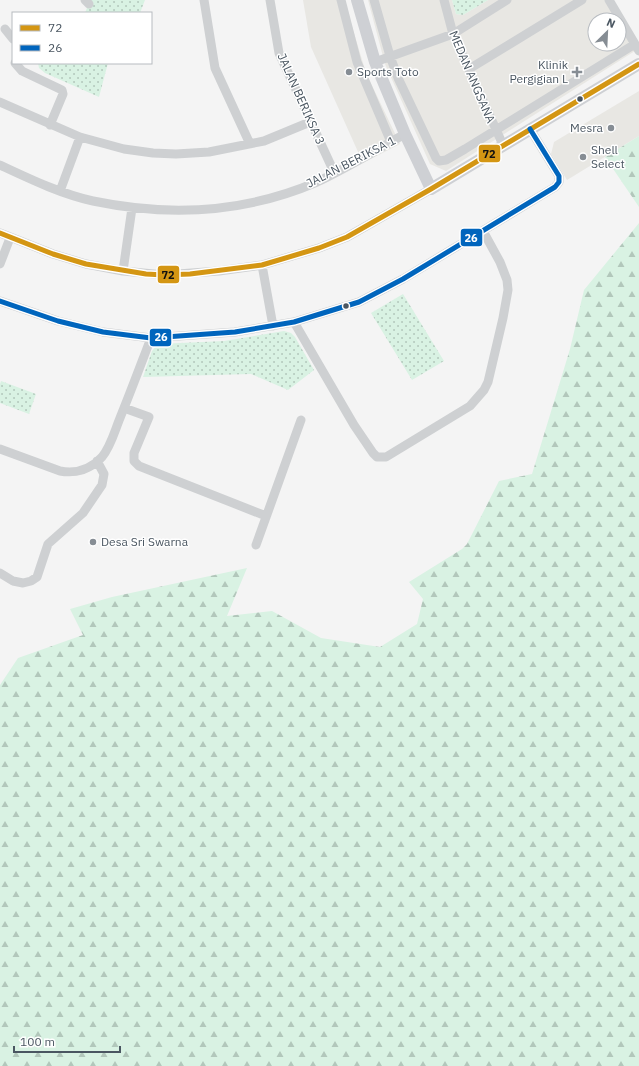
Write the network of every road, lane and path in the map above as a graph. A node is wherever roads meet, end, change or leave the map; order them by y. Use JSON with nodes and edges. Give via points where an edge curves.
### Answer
{"nodes":[{"id":1,"x":204,"y":0,"type":"edge"},
{"id":2,"x":270,"y":0,"type":"edge"},
{"id":3,"x":341,"y":0,"type":"edge"},
{"id":4,"x":357,"y":0,"type":"edge"},
{"id":5,"x":374,"y":0,"type":"edge"},
{"id":6,"x":444,"y":0,"type":"edge"},
{"id":7,"x":507,"y":0,"type":"edge"},
{"id":8,"x":582,"y":0,"type":"edge"},
{"id":9,"x":609,"y":0,"type":"edge"},
{"id":10,"x":5,"y":29,"type":"dead end"},
{"id":11,"x":452,"y":34,"type":"junction"},
{"id":12,"x":12,"y":38,"type":"edge"},
{"id":13,"x":637,"y":47,"type":"edge"},
{"id":14,"x":390,"y":56,"type":"junction"},
{"id":15,"x":375,"y":62,"type":"junction"},
{"id":16,"x":16,"y":64,"type":"edge"},
{"id":17,"x":639,"y":64,"type":"edge"},
{"id":18,"x":469,"y":69,"type":"junction"},
{"id":19,"x":0,"y":102,"type":"edge"},
{"id":20,"x":310,"y":122,"type":"junction"},
{"id":21,"x":50,"y":125,"type":"junction"},
{"id":22,"x":530,"y":129,"type":"junction"},
{"id":23,"x":495,"y":130,"type":"junction"},
{"id":24,"x":405,"y":134,"type":"junction"},
{"id":25,"x":80,"y":137,"type":"junction"},
{"id":26,"x":391,"y":142,"type":"junction"},
{"id":27,"x":250,"y":144,"type":"junction"},
{"id":28,"x":503,"y":145,"type":"junction"},
{"id":29,"x":0,"y":165,"type":"edge"},
{"id":30,"x":334,"y":172,"type":"junction"},
{"id":31,"x":431,"y":189,"type":"junction"},
{"id":32,"x":60,"y":191,"type":"junction"},
{"id":33,"x":132,"y":208,"type":"junction"},
{"id":34,"x":483,"y":231,"type":"junction"},
{"id":35,"x":0,"y":233,"type":"edge"},
{"id":36,"x":10,"y":238,"type":"junction"},
{"id":37,"x":0,"y":264,"type":"edge"},
{"id":38,"x":262,"y":266,"type":"junction"},
{"id":39,"x":124,"y":271,"type":"junction"},
{"id":40,"x":0,"y":301,"type":"edge"},
{"id":41,"x":294,"y":322,"type":"junction"},
{"id":42,"x":273,"y":326,"type":"junction"},
{"id":43,"x":151,"y":338,"type":"junction"},
{"id":44,"x":124,"y":408,"type":"junction"},
{"id":45,"x":301,"y":420,"type":"dead end"},
{"id":46,"x":0,"y":448,"type":"edge"},
{"id":47,"x":98,"y":461,"type":"junction"},
{"id":48,"x":266,"y":516,"type":"junction"},
{"id":49,"x":256,"y":545,"type":"dead end"},
{"id":50,"x":0,"y":573,"type":"edge"}],
"edges":[{"from":1,"to":27,"type":"street","via":[[215,68]]},
{"from":2,"to":20,"type":"street","name":"JALAN BERIKSA 3","via":[[279,53]]},
{"from":3,"to":26,"type":"street","via":[[357,62]]},
{"from":4,"to":15,"type":"main road"},
{"from":5,"to":14,"type":"street","name":"MEDAN ANGSANA"},
{"from":6,"to":11,"type":"street","name":"MEDAN ANGSANA"},
{"from":7,"to":11,"type":"street"},
{"from":8,"to":18,"type":"street"},
{"from":9,"to":13,"type":"street"},
{"from":10,"to":12,"type":"street"},
{"from":11,"to":14,"type":"street"},
{"from":11,"to":18,"type":"street","name":"MEDAN ANGSANA"},
{"from":13,"to":23,"type":"street"},
{"from":14,"to":15,"type":"street"},
{"from":14,"to":23,"type":"street","name":"MEDAN ANGSANA","via":[[438,160],[446,160]]},
{"from":15,"to":24,"type":"main road"},
{"from":16,"to":21,"type":"street","via":[[22,71],[62,90],[63,94]]},
{"from":17,"to":22,"type":"main road"},
{"from":18,"to":23,"type":"street","name":"MEDAN ANGSANA"},
{"from":19,"to":21,"type":"street"},
{"from":20,"to":27,"type":"street","via":[[264,141]]},
{"from":20,"to":30,"type":"street","name":"JALAN BERIKSA 3"},
{"from":21,"to":25,"type":"street"},
{"from":22,"to":28,"type":"main road"},
{"from":22,"to":34,"type":"street","via":[[559,176],[559,182],[555,187]]},
{"from":23,"to":28,"type":"street","name":"MEDAN ANGSANA"},
{"from":24,"to":26,"type":"street","name":"JALAN BERIKSA 1"},
{"from":24,"to":31,"type":"main road"},
{"from":25,"to":27,"type":"street","via":[[124,149],[176,154],[209,152]]},
{"from":25,"to":32,"type":"street"},
{"from":26,"to":30,"type":"street","name":"JALAN BERIKSA 1"},
{"from":28,"to":31,"type":"main road"},
{"from":29,"to":32,"type":"street","name":"JALAN BERIKSA 1"},
{"from":30,"to":33,"type":"street","name":"JALAN BERIKSA 1","via":[[317,182],[251,203],[181,211]]},
{"from":31,"to":38,"type":"street","via":[[347,237]]},
{"from":32,"to":33,"type":"street","name":"JALAN BERIKSA 1","via":[[92,201]]},
{"from":33,"to":39,"type":"street"},
{"from":34,"to":41,"type":"street","via":[[359,302]]},
{"from":34,"to":41,"type":"street","via":[[500,262],[508,290],[488,382],[481,395],[470,406],[386,457],[378,457],[373,453]]},
{"from":35,"to":36,"type":"street"},
{"from":36,"to":37,"type":"street"},
{"from":36,"to":39,"type":"street","via":[[86,264]]},
{"from":38,"to":39,"type":"street","via":[[164,275]]},
{"from":38,"to":42,"type":"street"},
{"from":40,"to":43,"type":"street","via":[[58,321],[103,332]]},
{"from":41,"to":42,"type":"street"},
{"from":42,"to":43,"type":"street","via":[[235,332]]},
{"from":43,"to":44,"type":"street"},
{"from":44,"to":47,"type":"street","via":[[107,449]]},
{"from":44,"to":48,"type":"street","via":[[149,417],[134,453],[134,460],[139,466]]},
{"from":45,"to":48,"type":"street"},
{"from":46,"to":47,"type":"street","via":[[60,471],[84,469]]},
{"from":47,"to":50,"type":"street","via":[[104,474],[102,485],[83,513],[48,544],[37,577],[23,583]]},
{"from":48,"to":49,"type":"street"}]}
